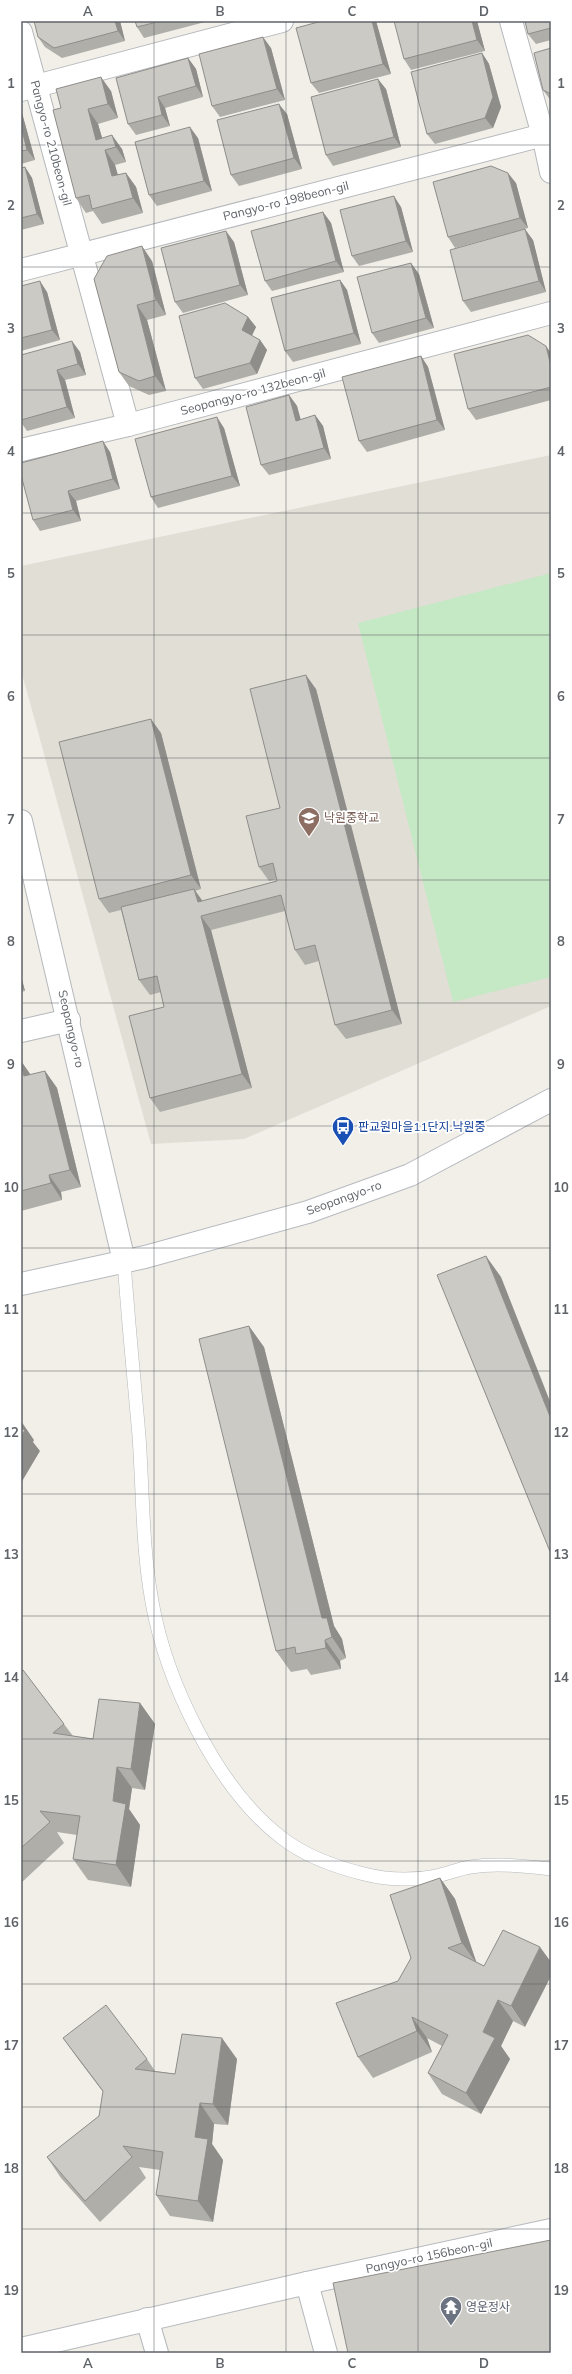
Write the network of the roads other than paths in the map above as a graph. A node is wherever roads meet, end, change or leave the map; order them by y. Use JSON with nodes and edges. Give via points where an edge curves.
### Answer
{"nodes":[{"id":1,"x":282,"y":21,"type":"edge"},
{"id":2,"x":511,"y":21,"type":"edge"},
{"id":3,"x":259,"y":24,"type":"edge"},
{"id":4,"x":21,"y":32,"type":"edge"},
{"id":5,"x":29,"y":88,"type":"edge"},
{"id":6,"x":547,"y":134,"type":"edge"},
{"id":7,"x":551,"y":172,"type":"edge"},
{"id":8,"x":80,"y":254,"type":"junction"},
{"id":9,"x":21,"y":270,"type":"edge"},
{"id":10,"x":551,"y":313,"type":"edge"},
{"id":11,"x":128,"y":425,"type":"junction"},
{"id":12,"x":21,"y":450,"type":"edge"},
{"id":13,"x":21,"y":821,"type":"edge"},
{"id":14,"x":69,"y":1020,"type":"junction"},
{"id":15,"x":21,"y":1030,"type":"edge"},
{"id":16,"x":551,"y":1100,"type":"edge"},
{"id":17,"x":124,"y":1261,"type":"junction"},
{"id":18,"x":21,"y":1284,"type":"edge"},
{"id":19,"x":551,"y":1869,"type":"edge"},
{"id":20,"x":551,"y":2230,"type":"edge"},
{"id":21,"x":307,"y":2283,"type":"junction"},
{"id":22,"x":147,"y":2319,"type":"junction"},
{"id":23,"x":21,"y":2349,"type":"edge"},
{"id":24,"x":157,"y":2353,"type":"edge"},
{"id":25,"x":326,"y":2353,"type":"edge"}],
"edges":[{"from":1,"to":3,"type":"street"},
{"from":2,"to":6,"type":"street"},
{"from":3,"to":5,"type":"street"},
{"from":4,"to":5,"type":"street","name":"Pangyo-ro 210beon-gil"},
{"from":5,"to":8,"type":"street","name":"Pangyo-ro 210beon-gil"},
{"from":6,"to":7,"type":"street"},
{"from":6,"to":8,"type":"street","name":"Pangyo-ro 198beon-gil"},
{"from":8,"to":9,"type":"street","name":"Pangyo-ro 198beon-gil"},
{"from":8,"to":11,"type":"street"},
{"from":10,"to":11,"type":"street","name":"Seopangyo-ro 132beon-gil"},
{"from":11,"to":12,"type":"street"},
{"from":13,"to":14,"type":"street","name":"Seopangyo-ro"},
{"from":14,"to":15,"type":"street"},
{"from":14,"to":17,"type":"street","name":"Seopangyo-ro"},
{"from":16,"to":17,"type":"street","name":"Seopangyo-ro","via":[[410,1175],[308,1212]]},
{"from":17,"to":18,"type":"street","name":"Seopangyo-ro"},
{"from":17,"to":19,"type":"lane","via":[[139,1442],[144,1546],[152,1604],[164,1651],[179,1693],[208,1748],[235,1791],[260,1819],[284,1840],[316,1858],[364,1874],[406,1880],[437,1876],[469,1867],[499,1864]]},
{"from":20,"to":21,"type":"street","name":"Pangyo-ro 156beon-gil"},
{"from":21,"to":22,"type":"street","name":"Pangyo-ro 156beon-gil"},
{"from":21,"to":25,"type":"street"},
{"from":22,"to":23,"type":"street","name":"Pangyo-ro 156beon-gil"},
{"from":22,"to":24,"type":"street"}]}
